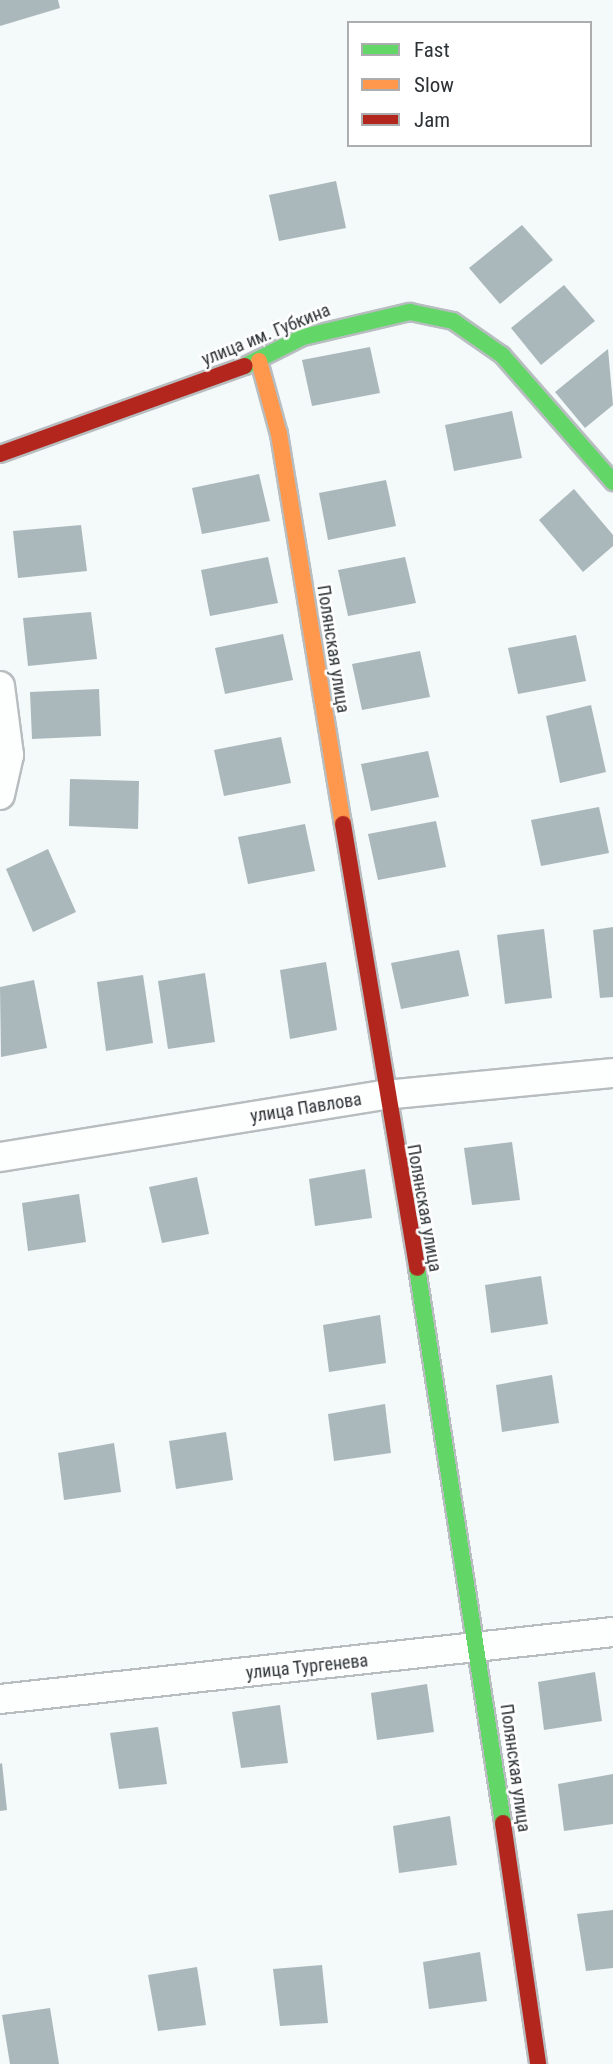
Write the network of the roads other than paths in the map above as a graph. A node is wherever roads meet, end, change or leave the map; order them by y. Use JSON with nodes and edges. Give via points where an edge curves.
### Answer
{"nodes":[{"id":1,"x":259,"y":361,"type":"junction"},
{"id":2,"x":0,"y":454,"type":"edge"},
{"id":3,"x":613,"y":482,"type":"edge"},
{"id":4,"x":0,"y":686,"type":"edge"},
{"id":5,"x":0,"y":795,"type":"edge"},
{"id":6,"x":613,"y":1073,"type":"edge"},
{"id":7,"x":384,"y":1095,"type":"junction"},
{"id":8,"x":0,"y":1157,"type":"edge"},
{"id":9,"x":613,"y":1632,"type":"edge"},
{"id":10,"x":479,"y":1649,"type":"junction"},
{"id":11,"x":0,"y":1699,"type":"edge"},
{"id":12,"x":538,"y":2064,"type":"edge"}],
"edges":[{"from":1,"to":2,"type":"street","name":"улица им. Губкина"},
{"from":1,"to":3,"type":"street","name":"улица им. Губкина","via":[[303,337],[357,321],[410,312],[453,321],[502,355]]},
{"from":1,"to":7,"type":"street","name":"Полянская улица","via":[[279,434]]},
{"from":4,"to":5,"type":"street","via":[[9,755]]},
{"from":6,"to":7,"type":"street","name":"улица Павлова"},
{"from":7,"to":8,"type":"street","name":"улица Павлова"},
{"from":7,"to":10,"type":"street","name":"Полянская улица"},
{"from":9,"to":10,"type":"street","name":"улица Тургенева"},
{"from":10,"to":11,"type":"street","name":"улица Тургенева"},
{"from":10,"to":12,"type":"street","name":"Полянская улица"}]}
